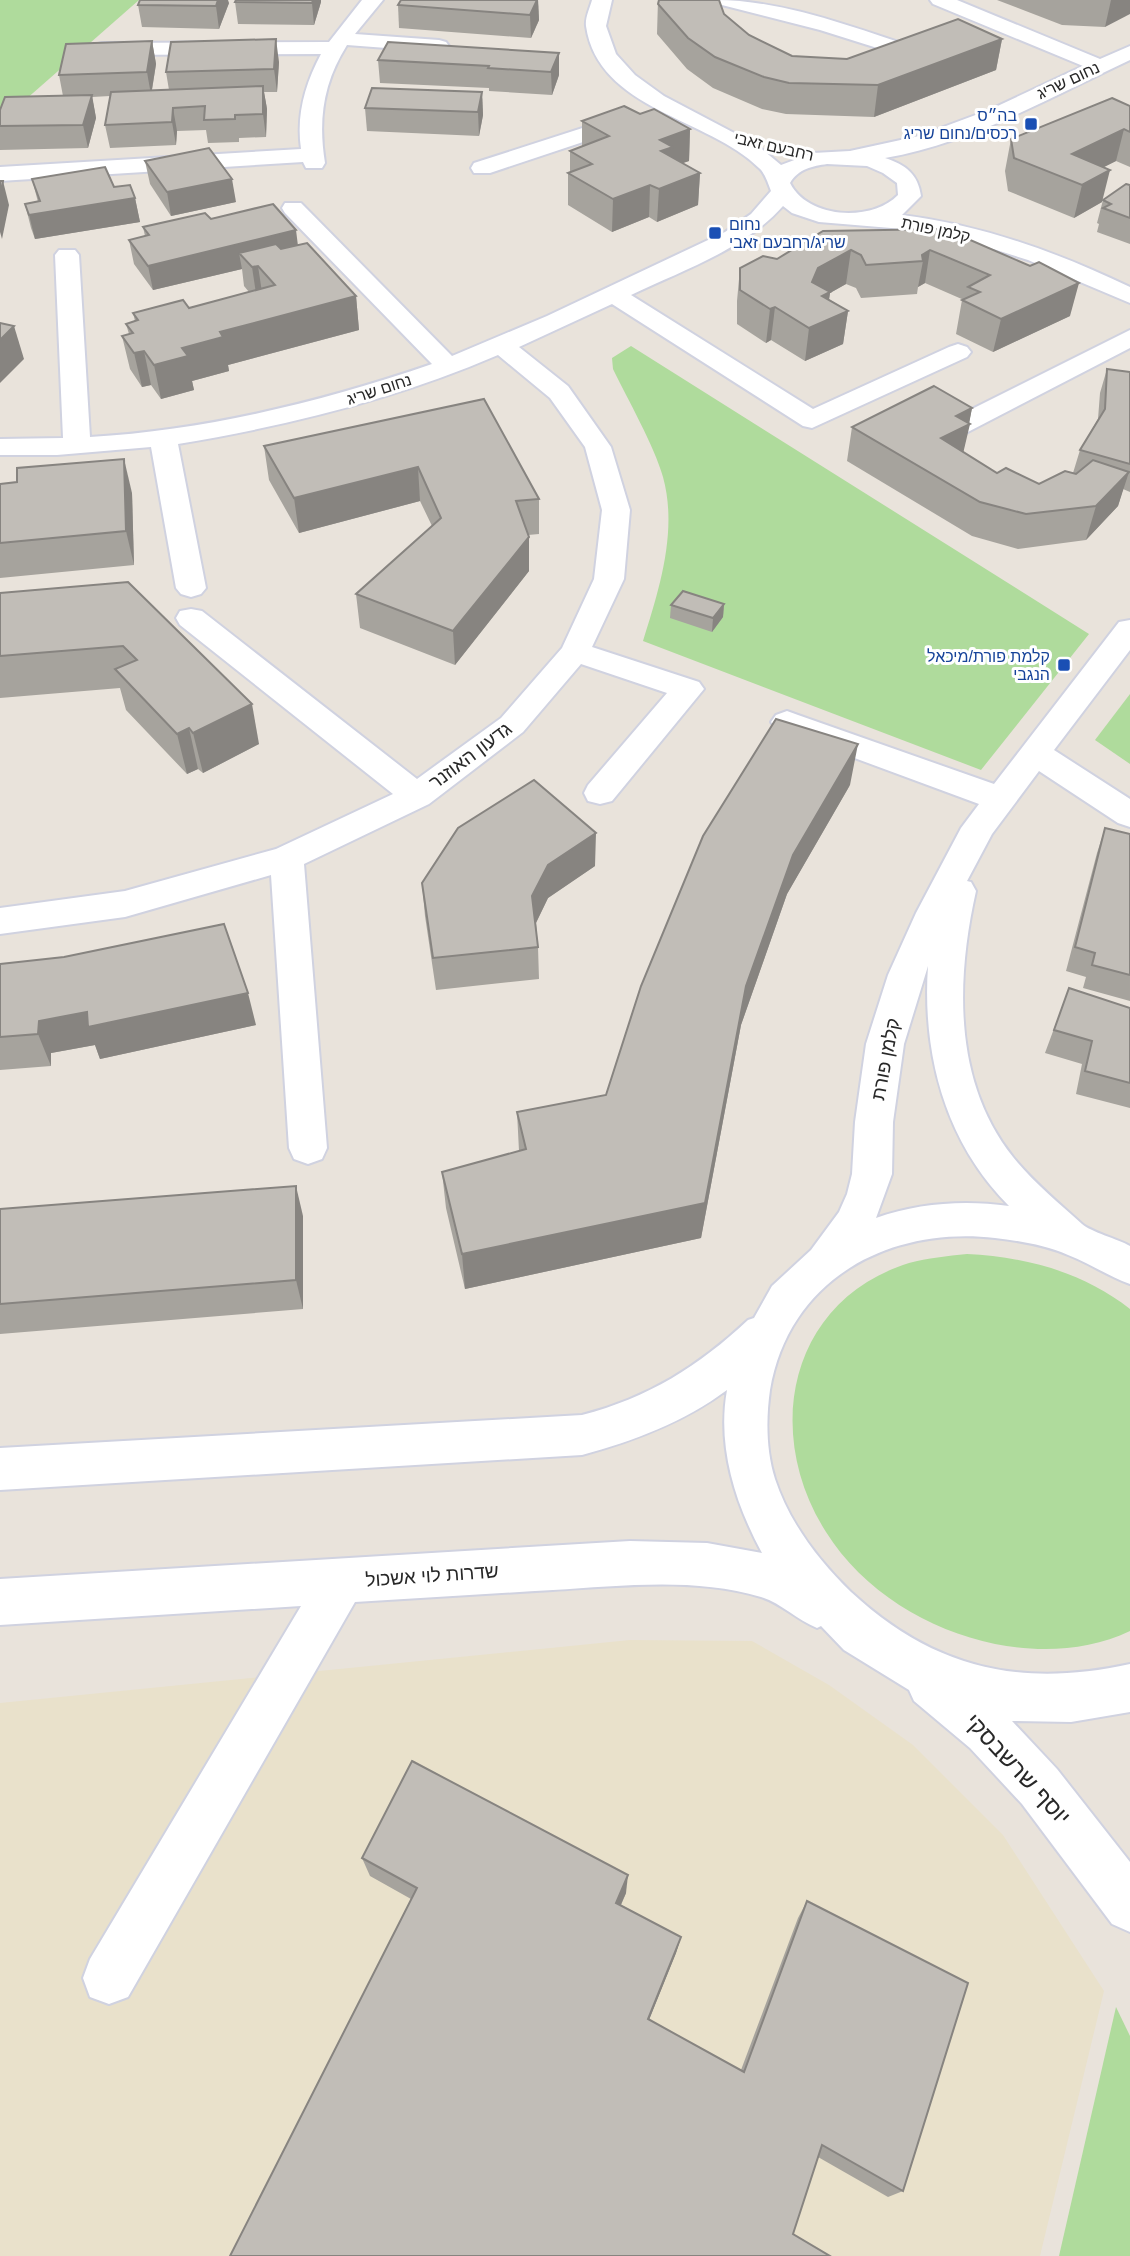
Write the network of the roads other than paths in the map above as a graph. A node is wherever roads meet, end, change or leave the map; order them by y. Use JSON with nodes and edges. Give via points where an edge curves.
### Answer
{"nodes":[{"id":1,"x":373,"y":0,"type":"edge"},
{"id":2,"x":602,"y":0,"type":"edge"},
{"id":3,"x":725,"y":0,"type":"edge"},
{"id":4,"x":940,"y":0,"type":"edge"},
{"id":5,"x":338,"y":43,"type":"junction"},
{"id":6,"x":452,"y":47,"type":"edge"},
{"id":7,"x":89,"y":49,"type":"edge"},
{"id":8,"x":1130,"y":52,"type":"edge"},
{"id":9,"x":916,"y":54,"type":"edge"},
{"id":10,"x":1100,"y":66,"type":"junction"},
{"id":11,"x":666,"y":107,"type":"junction"},
{"id":12,"x":968,"y":127,"type":"junction"},
{"id":13,"x":722,"y":134,"type":"junction"},
{"id":14,"x":837,"y":157,"type":"junction"},
{"id":15,"x":482,"y":168,"type":"dead end"},
{"id":16,"x":0,"y":174,"type":"edge"},
{"id":17,"x":909,"y":184,"type":"junction"},
{"id":18,"x":780,"y":188,"type":"junction"},
{"id":19,"x":293,"y":208,"type":"dead end"},
{"id":20,"x":854,"y":219,"type":"junction"},
{"id":21,"x":733,"y":237,"type":"junction"},
{"id":22,"x":1006,"y":246,"type":"junction"},
{"id":23,"x":67,"y":255,"type":"dead end"},
{"id":24,"x":612,"y":293,"type":"junction"},
{"id":25,"x":1130,"y":296,"type":"edge"},
{"id":26,"x":1130,"y":338,"type":"edge"},
{"id":27,"x":501,"y":345,"type":"junction"},
{"id":28,"x":958,"y":352,"type":"dead end"},
{"id":29,"x":449,"y":366,"type":"junction"},
{"id":30,"x":955,"y":428,"type":"edge"},
{"id":31,"x":163,"y":437,"type":"junction"},
{"id":32,"x":77,"y":445,"type":"junction"},
{"id":33,"x":0,"y":447,"type":"edge"},
{"id":34,"x":1130,"y":629,"type":"edge"},
{"id":35,"x":575,"y":652,"type":"junction"},
{"id":36,"x":787,"y":722,"type":"edge"},
{"id":37,"x":1035,"y":753,"type":"junction"},
{"id":38,"x":600,"y":793,"type":"dead end"},
{"id":39,"x":417,"y":796,"type":"junction"},
{"id":40,"x":1000,"y":799,"type":"junction"},
{"id":41,"x":1130,"y":815,"type":"edge"},
{"id":42,"x":978,"y":828,"type":"junction"},
{"id":43,"x":287,"y":858,"type":"junction"},
{"id":44,"x":0,"y":921,"type":"edge"},
{"id":45,"x":308,"y":1148,"type":"dead end"},
{"id":46,"x":1070,"y":1237,"type":"junction"},
{"id":47,"x":1130,"y":1266,"type":"edge"},
{"id":48,"x":799,"y":1284,"type":"junction"},
{"id":49,"x":767,"y":1329,"type":"junction"},
{"id":50,"x":0,"y":1469,"type":"edge"},
{"id":51,"x":342,"y":1581,"type":"junction"},
{"id":52,"x":0,"y":1602,"type":"edge"},
{"id":53,"x":868,"y":1639,"type":"junction"},
{"id":54,"x":1130,"y":1688,"type":"edge"},
{"id":55,"x":1130,"y":1906,"type":"edge"},
{"id":56,"x":109,"y":1978,"type":"dead end"}],
"edges":[{"from":1,"to":5,"type":"street"},
{"from":2,"to":11,"type":"street","name":"רחבעם זאבי","via":[[596,25],[604,52],[626,80]]},
{"from":3,"to":9,"type":"street"},
{"from":4,"to":10,"type":"street"},
{"from":5,"to":6,"type":"street"},
{"from":5,"to":7,"type":"street"},
{"from":5,"to":16,"type":"street","via":[[312,103],[309,138],[313,159]]},
{"from":8,"to":10,"type":"street","name":"נחום שריג"},
{"from":10,"to":12,"type":"street","name":"נחום שריג"},
{"from":11,"to":13,"type":"street","name":"רחבעם זאבי"},
{"from":11,"to":15,"type":"street"},
{"from":12,"to":14,"type":"street","name":"נחום שריג","via":[[898,149]]},
{"from":12,"to":17,"type":"street","name":"נחום שריג","via":[[924,155],[913,167]]},
{"from":13,"to":14,"type":"street","name":"רחבעם זאבי","via":[[780,150]]},
{"from":13,"to":18,"type":"street","name":"רחבעם זאבי","via":[[769,166],[779,177]]},
{"from":14,"to":17,"type":"street","name":"קלמן פורת","via":[[884,165]]},
{"from":14,"to":18,"type":"street","name":"נחום שריג","via":[[793,166],[783,174]]},
{"from":17,"to":20,"type":"street","name":"נחום שריג","via":[[911,196],[899,209]]},
{"from":17,"to":22,"type":"street","name":"קלמן פורת","via":[[942,212]]},
{"from":18,"to":20,"type":"street","name":"רחבעם זאבי","via":[[790,202],[805,211]]},
{"from":18,"to":21,"type":"street","name":"נחום שריג","via":[[759,219]]},
{"from":19,"to":29,"type":"street"},
{"from":20,"to":21,"type":"street","name":"נחום שריג","via":[[795,223]]},
{"from":20,"to":22,"type":"street","name":"קלמן פורת","via":[[923,225]]},
{"from":21,"to":24,"type":"street","name":"נחום שריג"},
{"from":22,"to":25,"type":"street","name":"קלמן פורת"},
{"from":23,"to":32,"type":"street"},
{"from":24,"to":27,"type":"street","name":"נחום שריג"},
{"from":24,"to":28,"type":"street","via":[[812,420]]},
{"from":26,"to":30,"type":"street"},
{"from":27,"to":29,"type":"street","name":"נחום שריג"},
{"from":27,"to":35,"type":"street","name":"גדעון האוזנר","via":[[559,392],[598,447],[615,510],[609,579]]},
{"from":29,"to":31,"type":"street","name":"נחום שריג","via":[[323,406]]},
{"from":31,"to":32,"type":"street","name":"נחום שריג"},
{"from":31,"to":39,"type":"street","via":[[191,603]]},
{"from":32,"to":33,"type":"street","name":"נחום שריג"},
{"from":34,"to":37,"type":"street","name":"קלמן פורת"},
{"from":35,"to":38,"type":"street","via":[[688,689]]},
{"from":35,"to":39,"type":"street","name":"גדעון האוזנר","via":[[512,725]]},
{"from":36,"to":40,"type":"street"},
{"from":37,"to":40,"type":"street","name":"קלמן פורת"},
{"from":37,"to":41,"type":"street"},
{"from":39,"to":43,"type":"street","name":"גדעון האוזנר"},
{"from":40,"to":42,"type":"street","name":"קלמן פורת"},
{"from":42,"to":46,"type":"street","name":"קלמן פורת","via":[[957,898],[944,979],[951,1068],[966,1113],[992,1158],[1029,1201]]},
{"from":42,"to":48,"type":"street","name":"קלמן פורת","via":[[918,943],[895,1009],[878,1082],[872,1174],[863,1204],[839,1245]]},
{"from":43,"to":44,"type":"street","name":"גדעון האוזנר","via":[[125,904]]},
{"from":43,"to":45,"type":"street"},
{"from":46,"to":47,"type":"street"},
{"from":46,"to":48,"type":"street","via":[[997,1220],[924,1222],[856,1243]]},
{"from":48,"to":49,"type":"street"},
{"from":49,"to":50,"type":"street","via":[[732,1362],[673,1403],[630,1423],[582,1435]]},
{"from":49,"to":53,"type":"street","via":[[751,1373],[745,1408],[754,1481],[767,1519],[788,1556],[815,1592]]},
{"from":51,"to":52,"type":"street","name":"שדרות לוי אשכול"},
{"from":51,"to":53,"type":"street","name":"שדרות לוי אשכול","via":[[630,1563],[706,1565],[780,1581]]},
{"from":51,"to":56,"type":"street"},
{"from":53,"to":54,"type":"street","via":[[929,1673],[971,1689],[1015,1698],[1060,1700]]},
{"from":53,"to":55,"type":"street","name":"יוסף שרשבסקי","via":[[950,1697],[985,1730],[1052,1803]]}]}
